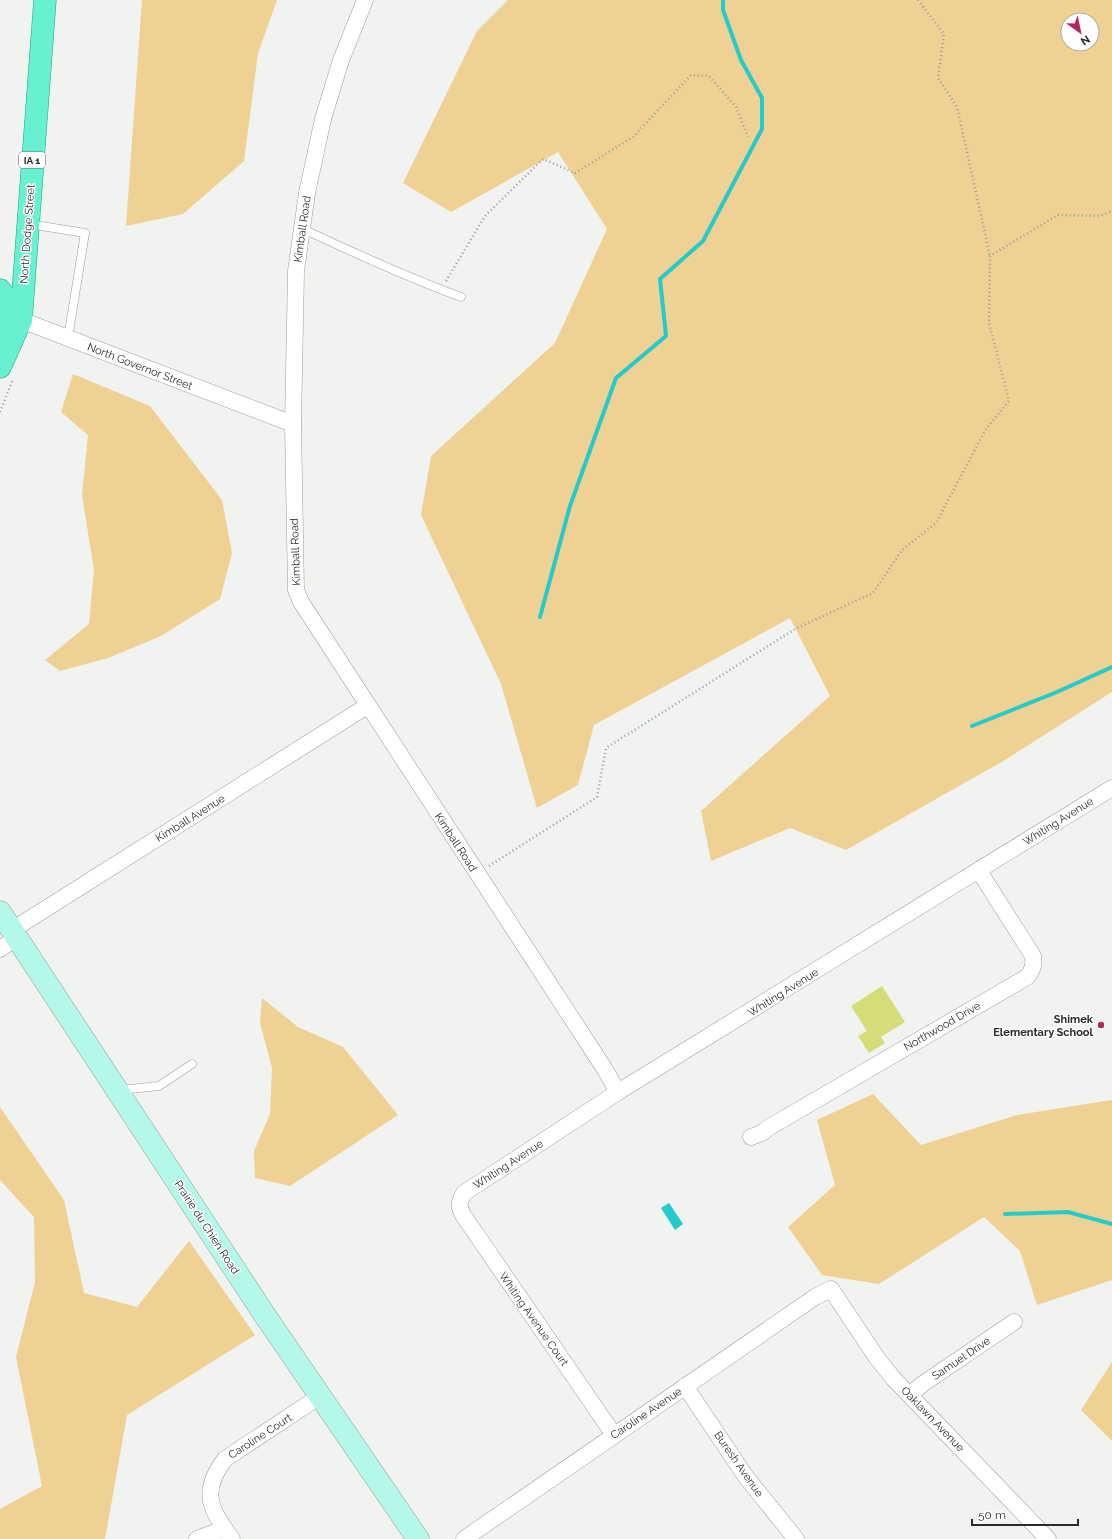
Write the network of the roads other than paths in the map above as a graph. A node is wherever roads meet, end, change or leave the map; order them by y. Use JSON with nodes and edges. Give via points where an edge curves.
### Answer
{"nodes":[{"id":1,"x":45,"y":0,"type":"edge"},
{"id":2,"x":365,"y":0,"type":"edge"},
{"id":3,"x":28,"y":224,"type":"junction"},
{"id":4,"x":301,"y":228,"type":"junction"},
{"id":5,"x":25,"y":260,"type":"junction"},
{"id":6,"x":0,"y":282,"type":"edge"},
{"id":7,"x":0,"y":290,"type":"edge"},
{"id":8,"x":461,"y":297,"type":"dead end"},
{"id":9,"x":10,"y":321,"type":"edge"},
{"id":10,"x":68,"y":338,"type":"junction"},
{"id":11,"x":4,"y":359,"type":"edge"},
{"id":12,"x":293,"y":424,"type":"junction"},
{"id":13,"x":367,"y":706,"type":"junction"},
{"id":14,"x":1112,"y":788,"type":"edge"},
{"id":15,"x":978,"y":871,"type":"junction"},
{"id":16,"x":0,"y":912,"type":"edge"},
{"id":17,"x":10,"y":939,"type":"edge"},
{"id":18,"x":192,"y":1064,"type":"dead end"},
{"id":19,"x":118,"y":1091,"type":"junction"},
{"id":20,"x":618,"y":1092,"type":"junction"},
{"id":21,"x":751,"y":1137,"type":"dead end"},
{"id":22,"x":459,"y":1202,"type":"joint"},
{"id":23,"x":831,"y":1289,"type":"joint"},
{"id":24,"x":1014,"y":1322,"type":"dead end"},
{"id":25,"x":685,"y":1386,"type":"junction"},
{"id":26,"x":910,"y":1394,"type":"junction"},
{"id":27,"x":320,"y":1396,"type":"junction"},
{"id":28,"x":614,"y":1435,"type":"junction"},
{"id":29,"x":228,"y":1534,"type":"edge"},
{"id":30,"x":197,"y":1539,"type":"edge"},
{"id":31,"x":418,"y":1539,"type":"edge"},
{"id":32,"x":464,"y":1539,"type":"edge"},
{"id":33,"x":796,"y":1539,"type":"edge"},
{"id":34,"x":1048,"y":1539,"type":"edge"}],
"edges":[{"from":1,"to":3,"type":"main road","name":"North Dodge Street","number":"IA 1"},
{"from":2,"to":4,"type":"street","name":"Kimball Road","via":[[341,60],[323,119]]},
{"from":3,"to":5,"type":"main road","name":"North Dodge Street","number":"IA 1"},
{"from":3,"to":10,"type":"lane","via":[[85,233]]},
{"from":4,"to":8,"type":"lane","via":[[366,259]]},
{"from":4,"to":12,"type":"street","name":"Kimball Road","via":[[294,297]]},
{"from":5,"to":6,"type":"main road","via":[[15,274]]},
{"from":5,"to":9,"type":"main road","name":"North Dodge Street","number":"IA 1"},
{"from":7,"to":9,"type":"main road"},
{"from":9,"to":10,"type":"street","name":"North Governor Street"},
{"from":9,"to":11,"type":"main road","name":"North Dodge Street","number":"IA 1"},
{"from":10,"to":12,"type":"street","name":"North Governor Street"},
{"from":12,"to":13,"type":"street","name":"Kimball Road","via":[[296,590]]},
{"from":13,"to":17,"type":"street","name":"Kimball Avenue"},
{"from":13,"to":20,"type":"street","name":"Kimball Road"},
{"from":14,"to":15,"type":"street","name":"Whiting Avenue"},
{"from":15,"to":20,"type":"street","name":"Whiting Avenue"},
{"from":15,"to":21,"type":"street","name":"Northwood Drive","via":[[1033,956],[1034,964],[1027,977],[762,1133]]},
{"from":16,"to":17,"type":"street","name":"Prairie du Chien Road"},
{"from":17,"to":19,"type":"street","name":"Prairie du Chien Road"},
{"from":18,"to":19,"type":"lane","via":[[159,1086]]},
{"from":19,"to":27,"type":"street","name":"Prairie du Chien Road"},
{"from":20,"to":22,"type":"street","name":"Whiting Avenue","via":[[464,1193]]},
{"from":22,"to":28,"type":"street","name":"Whiting Avenue Court","via":[[463,1216]]},
{"from":23,"to":25,"type":"street","name":"Caroline Avenue"},
{"from":23,"to":26,"type":"street","name":"Oaklawn Avenue","via":[[877,1358]]},
{"from":24,"to":26,"type":"street","name":"Samuel Drive"},
{"from":25,"to":28,"type":"street","name":"Caroline Avenue"},
{"from":25,"to":33,"type":"street","name":"Buresh Avenue","via":[[746,1477]]},
{"from":26,"to":34,"type":"street","name":"Oaklawn Avenue"},
{"from":27,"to":29,"type":"street","name":"Caroline Court","via":[[225,1459],[217,1470],[210,1494],[212,1508]]},
{"from":27,"to":31,"type":"street","name":"Prairie du Chien Road"},
{"from":28,"to":32,"type":"street","name":"Caroline Avenue"},
{"from":29,"to":30,"type":"street","name":"Caroline Court"}]}
